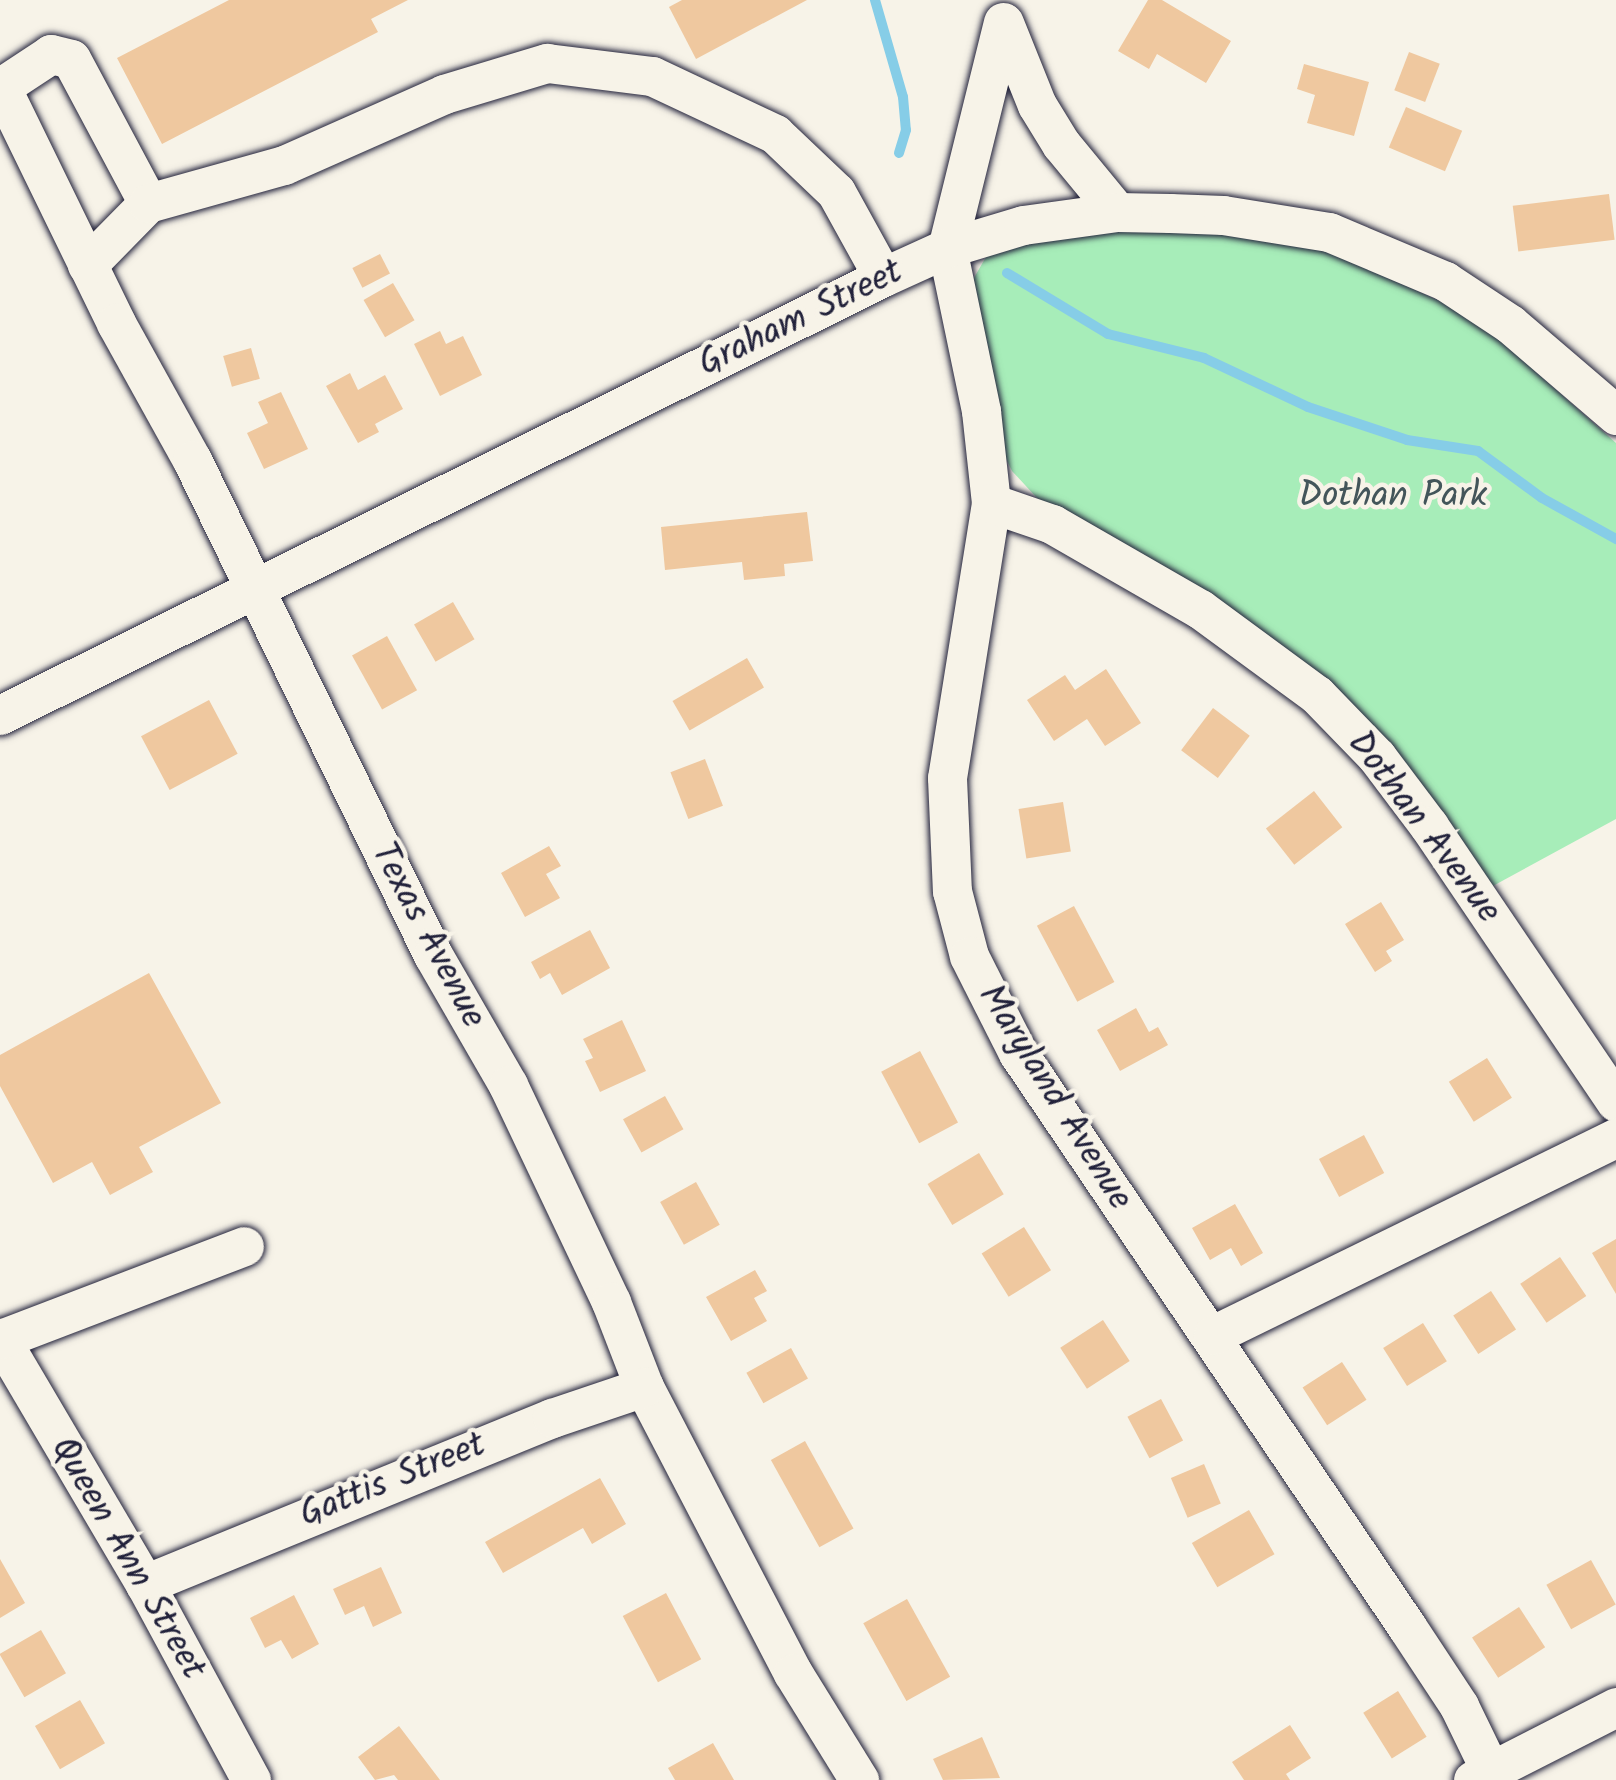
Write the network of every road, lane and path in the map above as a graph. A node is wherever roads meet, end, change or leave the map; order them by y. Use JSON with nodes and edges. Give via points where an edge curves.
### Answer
{"nodes":[{"id":1,"x":1006,"y":11,"type":"edge"},
{"id":2,"x":1,"y":87,"type":"edge"},
{"id":3,"x":148,"y":203,"type":"junction"},
{"id":4,"x":1117,"y":212,"type":"junction"},
{"id":5,"x":947,"y":248,"type":"junction"},
{"id":6,"x":87,"y":265,"type":"junction"},
{"id":7,"x":883,"y":277,"type":"junction"},
{"id":8,"x":1608,"y":391,"type":"edge"},
{"id":9,"x":991,"y":503,"type":"junction"},
{"id":10,"x":255,"y":588,"type":"junction"},
{"id":11,"x":0,"y":715,"type":"edge"},
{"id":12,"x":1616,"y":1102,"type":"edge"},
{"id":13,"x":1616,"y":1138,"type":"edge"},
{"id":14,"x":244,"y":1246,"type":"dead end"},
{"id":15,"x":1213,"y":1335,"type":"junction"},
{"id":16,"x":0,"y":1339,"type":"edge"},
{"id":17,"x":644,"y":1388,"type":"junction"},
{"id":18,"x":145,"y":1584,"type":"junction"},
{"id":19,"x":1616,"y":1707,"type":"edge"},
{"id":20,"x":1486,"y":1777,"type":"edge"},
{"id":21,"x":251,"y":1780,"type":"edge"},
{"id":22,"x":859,"y":1780,"type":"edge"}],
"edges":[{"from":1,"to":4,"type":"street","via":[[1037,105]]},
{"from":1,"to":5,"type":"street"},
{"from":2,"to":3,"type":"street","via":[[51,54],[71,58]]},
{"from":2,"to":6,"type":"street","name":"Texas Avenue"},
{"from":3,"to":6,"type":"street"},
{"from":3,"to":7,"type":"street","via":[[284,165],[444,94],[547,63],[652,76],[775,134],[836,191]]},
{"from":4,"to":5,"type":"street","name":"Graham Street","via":[[1023,225]]},
{"from":4,"to":8,"type":"street","name":"Graham Street","via":[[1269,221],[1398,256]]},
{"from":5,"to":7,"type":"street","name":"Graham Street"},
{"from":5,"to":9,"type":"street","name":"Maryland Avenue"},
{"from":6,"to":10,"type":"street","name":"Texas Avenue"},
{"from":7,"to":10,"type":"street","name":"Graham Street"},
{"from":9,"to":12,"type":"street","name":"Dothan Avenue","via":[[1052,524],[1200,609],[1317,694],[1429,826]]},
{"from":9,"to":15,"type":"street","name":"Maryland Avenue","via":[[947,778],[952,891],[963,934],[1018,1053]]},
{"from":10,"to":11,"type":"street","name":"Graham Street"},
{"from":10,"to":17,"type":"street","name":"Texas Avenue","via":[[433,955],[508,1085]]},
{"from":13,"to":15,"type":"street"},
{"from":14,"to":16,"type":"street"},
{"from":15,"to":20,"type":"street","name":"Maryland Avenue","via":[[1459,1706]]},
{"from":16,"to":18,"type":"street","name":"Queen Ann Street"},
{"from":17,"to":18,"type":"street","name":"Gattis Street","via":[[551,1418]]},
{"from":17,"to":22,"type":"street","name":"Texas Avenue","via":[[793,1673]]},
{"from":18,"to":21,"type":"street","name":"Queen Ann Street"},
{"from":19,"to":20,"type":"street"}]}
